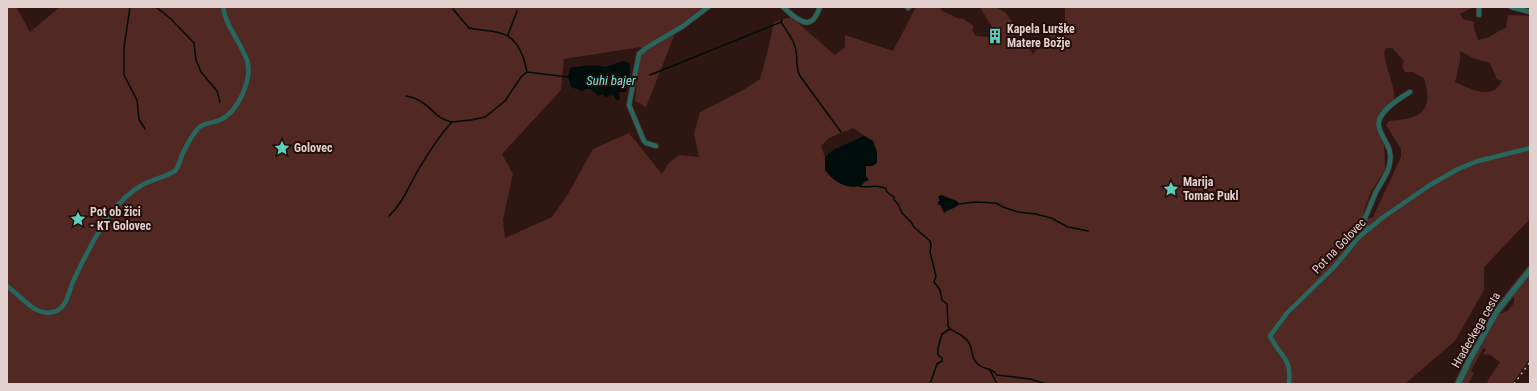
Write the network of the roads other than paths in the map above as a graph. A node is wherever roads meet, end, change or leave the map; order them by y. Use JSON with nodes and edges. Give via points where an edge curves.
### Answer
{"nodes":[{"id":1,"x":224,"y":7,"type":"edge"},
{"id":2,"x":708,"y":7,"type":"edge"},
{"id":3,"x":783,"y":7,"type":"edge"},
{"id":4,"x":820,"y":7,"type":"edge"},
{"id":5,"x":1479,"y":7,"type":"edge"},
{"id":6,"x":1510,"y":7,"type":"edge"},
{"id":7,"x":1530,"y":12,"type":"edge"},
{"id":8,"x":1479,"y":15,"type":"dead end"},
{"id":9,"x":1410,"y":92,"type":"dead end"},
{"id":10,"x":656,"y":146,"type":"dead end"},
{"id":11,"x":1530,"y":148,"type":"edge"},
{"id":12,"x":1367,"y":230,"type":"junction"},
{"id":13,"x":1530,"y":270,"type":"edge"},
{"id":14,"x":7,"y":286,"type":"edge"},
{"id":15,"x":1289,"y":384,"type":"edge"},
{"id":16,"x":1458,"y":384,"type":"edge"}],
"edges":[{"from":1,"to":14,"type":"street","via":[[227,22],[247,60],[249,69],[249,78],[243,94],[235,106],[226,117],[200,125],[175,171],[144,184],[106,218],[80,267],[67,301],[59,309],[54,312],[40,312]]},
{"from":2,"to":10,"type":"street","via":[[639,54],[629,106],[644,141]]},
{"from":3,"to":4,"type":"street","via":[[806,23],[814,19]]},
{"from":5,"to":8,"type":"street"},
{"from":6,"to":7,"type":"street"},
{"from":9,"to":12,"type":"street","via":[[1393,103],[1379,122],[1379,128],[1390,151],[1390,162],[1365,218]]},
{"from":11,"to":12,"type":"street","name":"Pot na Golovec","via":[[1478,161],[1458,169],[1404,201]]},
{"from":12,"to":15,"type":"street","name":"Pot na Golovec","via":[[1287,313],[1270,336],[1289,364]]},
{"from":13,"to":16,"type":"street","name":"Hradeckega cesta","via":[[1497,311]]}]}
